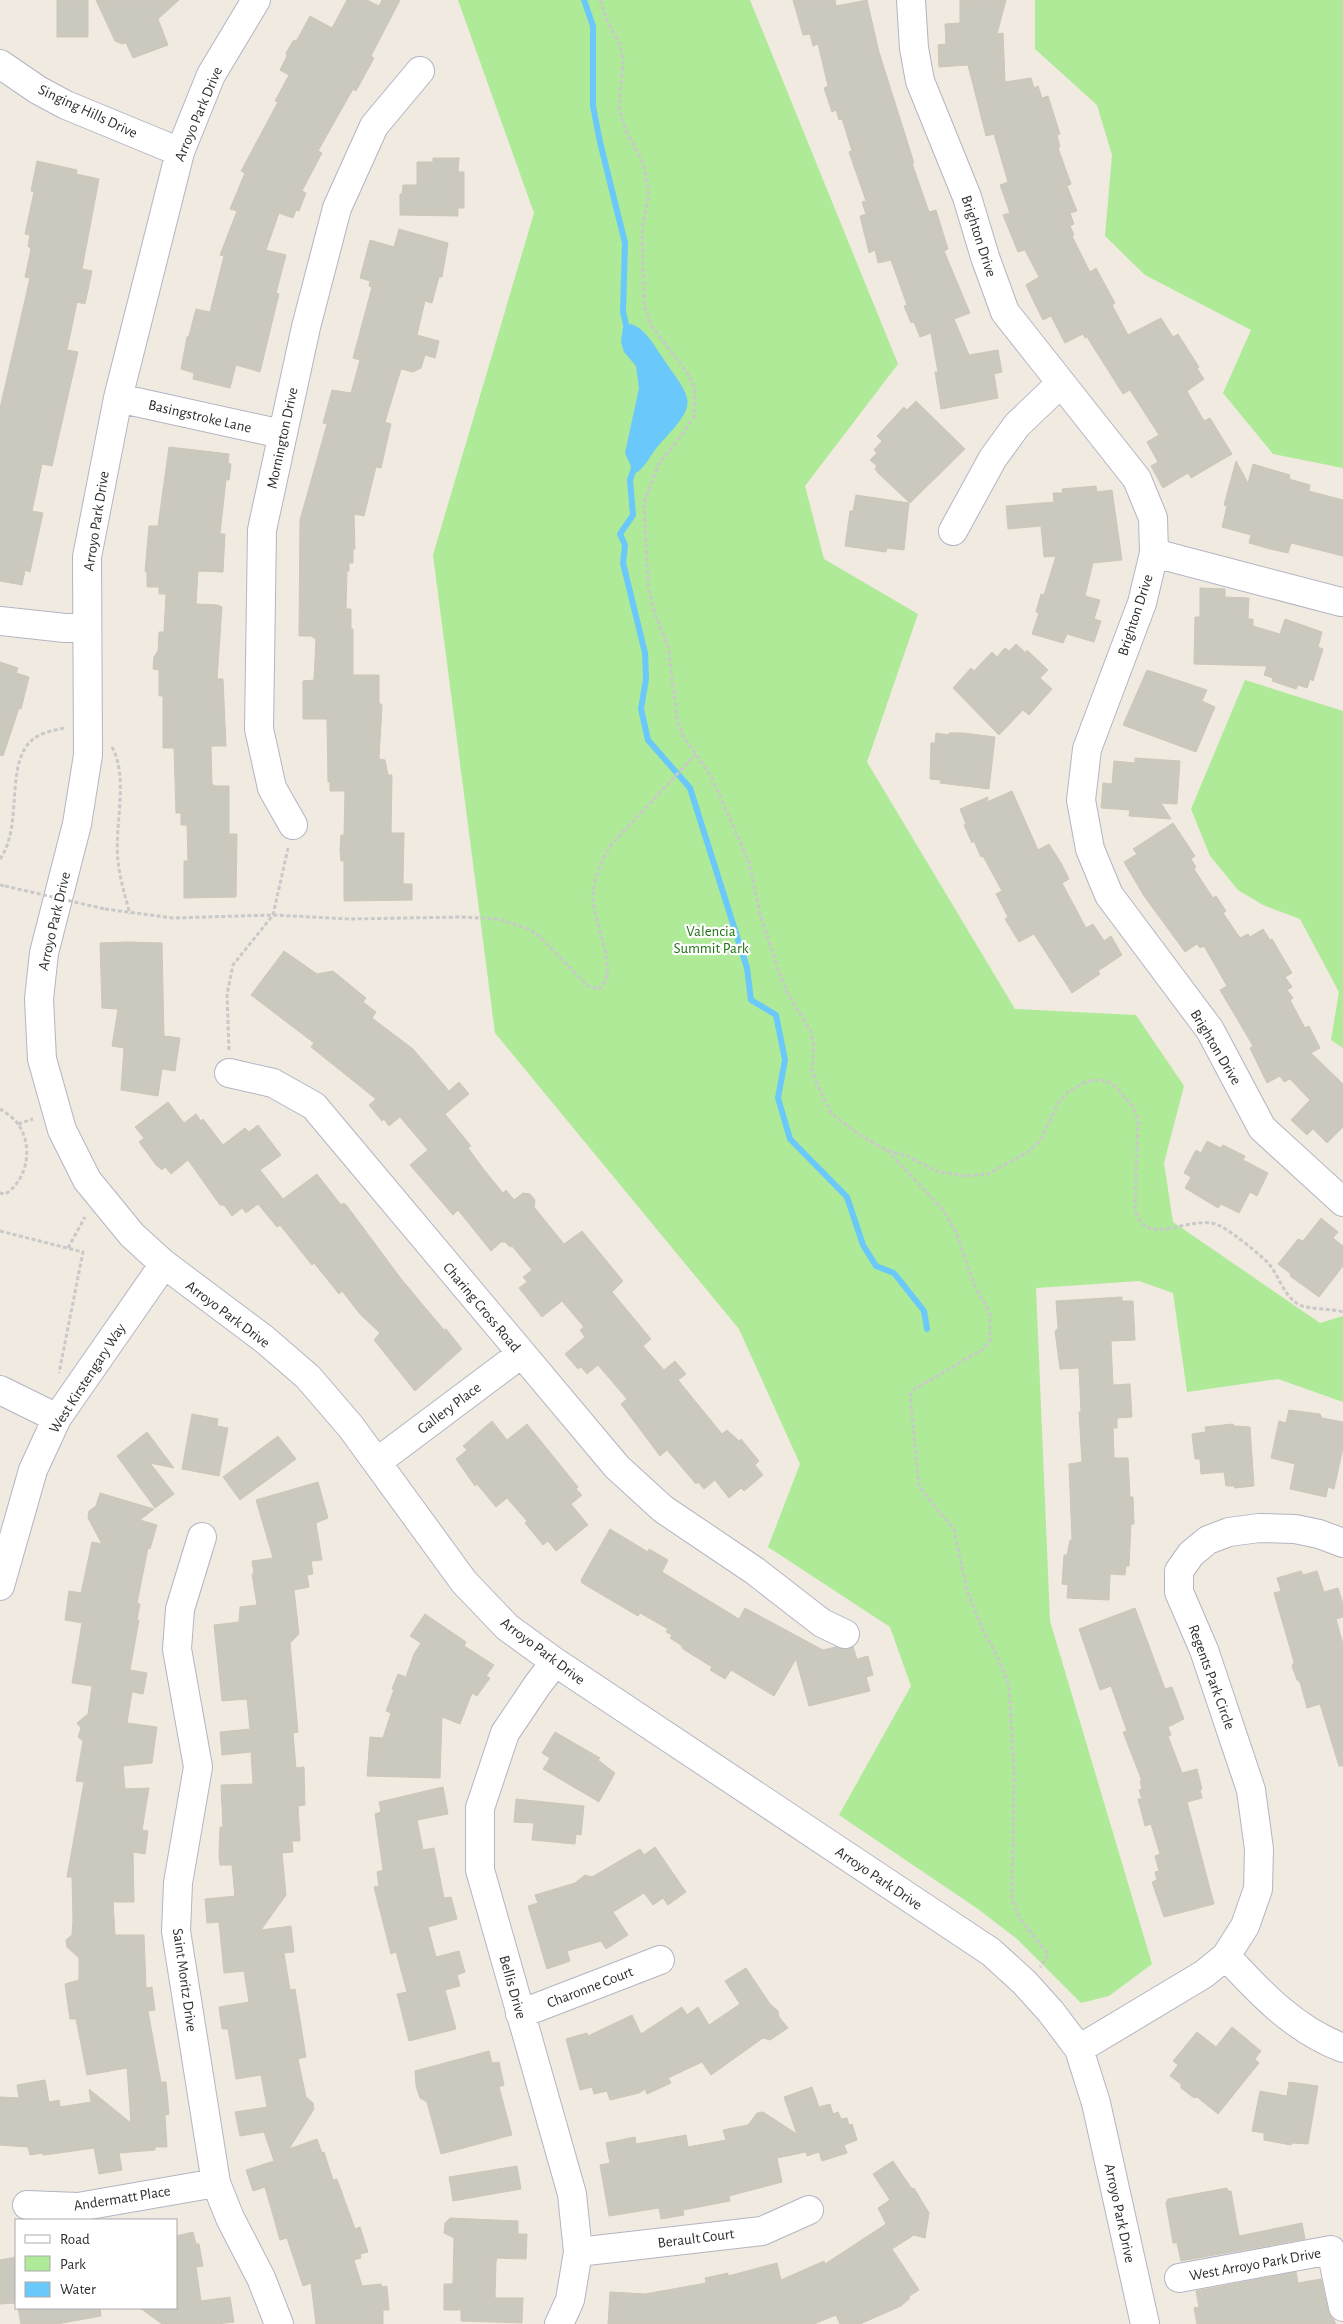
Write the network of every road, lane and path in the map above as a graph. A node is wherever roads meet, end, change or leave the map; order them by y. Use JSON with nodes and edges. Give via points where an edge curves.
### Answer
{"nodes":[{"id":1,"x":256,"y":0,"type":"edge"},
{"id":2,"x":600,"y":0,"type":"edge"},
{"id":3,"x":912,"y":0,"type":"edge"},
{"id":4,"x":0,"y":64,"type":"edge"},
{"id":5,"x":420,"y":71,"type":"dead end"},
{"id":6,"x":180,"y":152,"type":"junction"},
{"id":7,"x":1061,"y":383,"type":"junction"},
{"id":8,"x":118,"y":398,"type":"junction"},
{"id":9,"x":282,"y":434,"type":"junction"},
{"id":10,"x":953,"y":531,"type":"dead end"},
{"id":11,"x":1154,"y":553,"type":"junction"},
{"id":12,"x":1341,"y":602,"type":"dead end"},
{"id":13,"x":0,"y":620,"type":"edge"},
{"id":14,"x":87,"y":627,"type":"junction"},
{"id":15,"x":66,"y":728,"type":"dead end"},
{"id":16,"x":109,"y":742,"type":"dead end"},
{"id":17,"x":695,"y":755,"type":"junction"},
{"id":18,"x":293,"y":825,"type":"joint"},
{"id":19,"x":0,"y":859,"type":"edge"},
{"id":20,"x":0,"y":885,"type":"edge"},
{"id":21,"x":130,"y":914,"type":"junction"},
{"id":22,"x":273,"y":915,"type":"junction"},
{"id":23,"x":229,"y":1073,"type":"joint"},
{"id":24,"x":0,"y":1109,"type":"edge"},
{"id":25,"x":33,"y":1119,"type":"dead end"},
{"id":26,"x":18,"y":1124,"type":"junction"},
{"id":27,"x":886,"y":1150,"type":"junction"},
{"id":28,"x":0,"y":1193,"type":"edge"},
{"id":29,"x":1343,"y":1202,"type":"edge"},
{"id":30,"x":85,"y":1217,"type":"dead end"},
{"id":31,"x":0,"y":1231,"type":"edge"},
{"id":32,"x":68,"y":1248,"type":"junction"},
{"id":33,"x":164,"y":1264,"type":"junction"},
{"id":34,"x":1343,"y":1312,"type":"edge"},
{"id":35,"x":521,"y":1354,"type":"junction"},
{"id":36,"x":58,"y":1376,"type":"dead end"},
{"id":37,"x":0,"y":1390,"type":"edge"},
{"id":38,"x":57,"y":1418,"type":"junction"},
{"id":39,"x":376,"y":1462,"type":"junction"},
{"id":40,"x":202,"y":1537,"type":"dead end"},
{"id":41,"x":1343,"y":1543,"type":"edge"},
{"id":42,"x":0,"y":1586,"type":"edge"},
{"id":43,"x":846,"y":1634,"type":"dead end"},
{"id":44,"x":555,"y":1662,"type":"junction"},
{"id":45,"x":1226,"y":1956,"type":"junction"},
{"id":46,"x":660,"y":1960,"type":"dead end"},
{"id":47,"x":1025,"y":1983,"type":"junction"},
{"id":48,"x":520,"y":2014,"type":"junction"},
{"id":49,"x":1343,"y":2048,"type":"edge"},
{"id":50,"x":1079,"y":2049,"type":"junction"},
{"id":51,"x":216,"y":2183,"type":"junction"},
{"id":52,"x":27,"y":2204,"type":"dead end"},
{"id":53,"x":809,"y":2210,"type":"dead end"},
{"id":54,"x":578,"y":2252,"type":"junction"},
{"id":55,"x":1179,"y":2278,"type":"dead end"},
{"id":56,"x":1340,"y":2278,"type":"edge"},
{"id":57,"x":1343,"y":2306,"type":"edge"},
{"id":58,"x":279,"y":2324,"type":"edge"},
{"id":59,"x":560,"y":2324,"type":"edge"},
{"id":60,"x":1144,"y":2324,"type":"edge"}],
"edges":[{"from":1,"to":6,"type":"street","name":"Arroyo Park Drive","via":[[211,75]]},
{"from":2,"to":17,"type":"path","via":[[620,45],[623,62],[619,107],[626,131],[644,162],[649,194],[642,229],[644,306],[651,325],[689,375],[696,390],[694,417],[658,463],[644,503],[648,585],[668,646],[677,718]]},
{"from":3,"to":7,"type":"street","name":"Brighton Drive","via":[[914,48],[920,81],[968,198],[1005,312]]},
{"from":4,"to":6,"type":"street","name":"Singing Hills Drive","via":[[38,90],[66,104]]},
{"from":5,"to":9,"type":"street","name":"Mornington Drive","via":[[374,126],[337,208]]},
{"from":6,"to":8,"type":"street","name":"Arroyo Park Drive"},
{"from":7,"to":10,"type":"street","via":[[1017,426],[993,458]]},
{"from":7,"to":11,"type":"street","name":"Brighton Drive","via":[[1137,479],[1153,518]]},
{"from":8,"to":9,"type":"street","name":"Basingstroke Lane"},
{"from":8,"to":14,"type":"street","name":"Arroyo Park Drive","via":[[87,557]]},
{"from":9,"to":18,"type":"street","name":"Mornington Drive","via":[[262,530],[259,729],[272,788]]},
{"from":11,"to":12,"type":"street"},
{"from":11,"to":29,"type":"street","name":"Brighton Drive","via":[[1142,602],[1087,749],[1081,800],[1090,849],[1109,894],[1210,1030],[1262,1128]]},
{"from":13,"to":14,"type":"street","via":[[65,628]]},
{"from":14,"to":33,"type":"street","name":"Arroyo Park Drive","via":[[88,756],[77,824],[44,953],[38,999],[42,1059],[62,1130],[87,1180],[132,1235]]},
{"from":15,"to":19,"type":"path","via":[[41,734],[22,750],[16,766],[12,835]]},
{"from":16,"to":21,"type":"path","via":[[116,754],[119,770],[117,860]]},
{"from":17,"to":22,"type":"path","via":[[611,845],[602,860],[596,876],[593,910],[608,966],[607,980],[599,989],[588,986],[529,929],[498,919],[350,919]]},
{"from":17,"to":27,"type":"path","via":[[715,784],[749,862],[760,914],[780,974],[811,1032],[814,1047],[812,1069],[827,1106],[831,1113],[858,1134]]},
{"from":18,"to":22,"type":"path"},
{"from":20,"to":21,"type":"path","bridge":true},
{"from":21,"to":22,"type":"path","via":[[173,918]]},
{"from":22,"to":23,"type":"path","via":[[233,965],[227,994]]},
{"from":23,"to":35,"type":"street","name":"Charing Cross Road","via":[[273,1083],[314,1106]]},
{"from":24,"to":26,"type":"path"},
{"from":25,"to":26,"type":"path"},
{"from":26,"to":28,"type":"path","via":[[25,1142],[24,1171],[15,1188],[5,1194]]},
{"from":27,"to":34,"type":"path","via":[[907,1156],[936,1171],[964,1176],[988,1174],[1028,1152],[1040,1141],[1068,1092],[1087,1081],[1102,1080],[1113,1084],[1128,1099],[1136,1114],[1134,1207],[1142,1225],[1163,1229],[1209,1223],[1220,1225],[1268,1263],[1293,1301],[1300,1306]]},
{"from":27,"to":47,"type":"path","via":[[943,1210],[956,1232],[976,1289],[990,1313],[990,1341],[910,1395],[919,1487],[954,1529],[967,1591],[1000,1660],[1008,1686],[1014,1774],[1012,1900],[1020,1919],[1048,1954]]},
{"from":30,"to":32,"type":"path"},
{"from":31,"to":32,"type":"path"},
{"from":32,"to":36,"type":"path","via":[[83,1252]]},
{"from":33,"to":38,"type":"street","name":"West Kirstengary Way"},
{"from":33,"to":39,"type":"street","name":"Arroyo Park Drive","via":[[264,1339],[308,1377]]},
{"from":35,"to":39,"type":"street","name":"Gallery Place"},
{"from":35,"to":43,"type":"street","name":"Charing Cross Road","via":[[617,1467],[663,1509],[731,1554],[822,1623]]},
{"from":37,"to":38,"type":"street"},
{"from":38,"to":42,"type":"street","name":"West Kirstengary Way","via":[[33,1470]]},
{"from":39,"to":44,"type":"street","name":"Arroyo Park Drive","via":[[464,1582],[507,1627]]},
{"from":40,"to":51,"type":"street","name":"Saint Moritz Drive","via":[[180,1609],[177,1649],[198,1767],[178,1883],[176,1931]]},
{"from":41,"to":45,"type":"street","name":"Regents Park Circle","via":[[1295,1529],[1259,1528],[1229,1532],[1208,1540],[1191,1554],[1179,1572],[1179,1592],[1204,1650],[1251,1790],[1259,1848],[1258,1889],[1245,1926]]},
{"from":44,"to":47,"type":"street","name":"Arroyo Park Drive","via":[[991,1952]]},
{"from":44,"to":48,"type":"street","name":"Bellis Drive","via":[[506,1733],[480,1808],[480,1870]]},
{"from":45,"to":49,"type":"street","via":[[1290,2020],[1321,2040]]},
{"from":45,"to":50,"type":"street","name":"Regents Park Circle","via":[[1204,1974]]},
{"from":46,"to":48,"type":"street","name":"Charonne Court"},
{"from":47,"to":50,"type":"street","name":"Arroyo Park Drive"},
{"from":48,"to":54,"type":"street","name":"Bellis Drive","via":[[572,2194]]},
{"from":50,"to":60,"type":"street","name":"Arroyo Park Drive","via":[[1096,2103]]},
{"from":51,"to":52,"type":"street","name":"Andermatt Place","via":[[78,2207]]},
{"from":51,"to":58,"type":"street","name":"Saint Moritz Drive"},
{"from":53,"to":54,"type":"street","name":"Berault Court","via":[[762,2231]]},
{"from":54,"to":59,"type":"street","name":"Bellis Drive","via":[[570,2300]]},
{"from":55,"to":56,"type":"street","name":"West Arroyo Park Drive","via":[[1331,2250]]},
{"from":56,"to":57,"type":"street","name":"West Arroyo Park Drive"}]}
